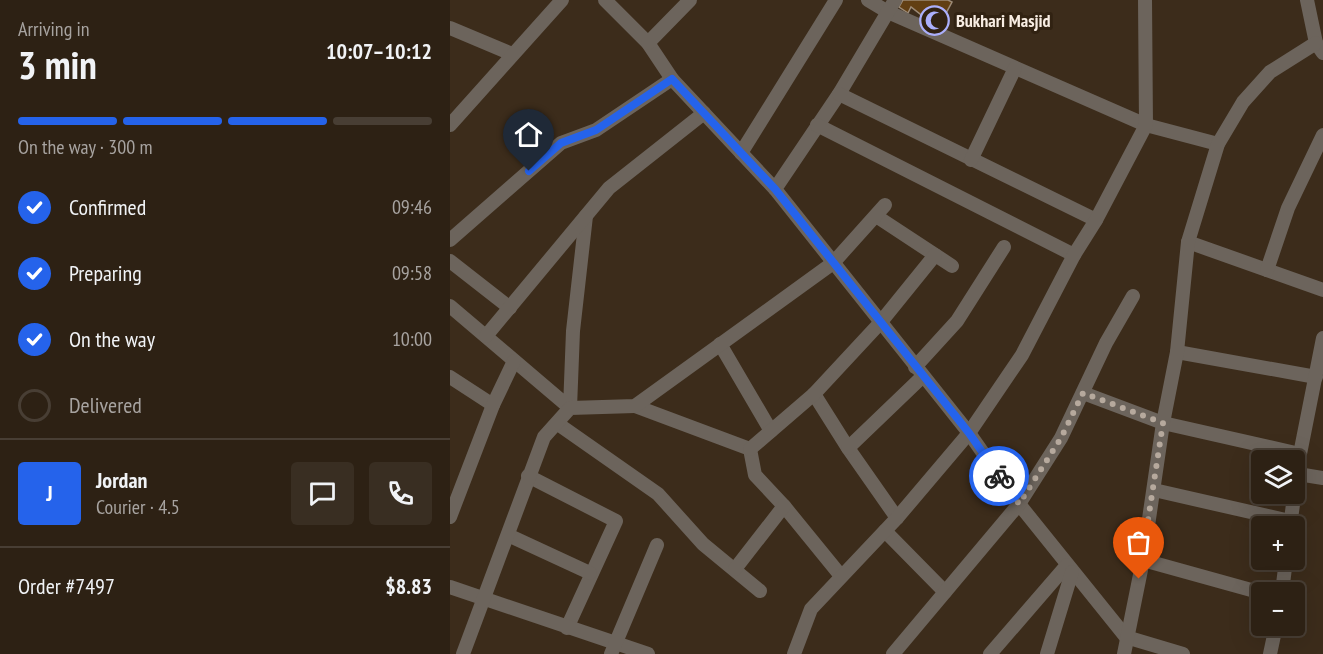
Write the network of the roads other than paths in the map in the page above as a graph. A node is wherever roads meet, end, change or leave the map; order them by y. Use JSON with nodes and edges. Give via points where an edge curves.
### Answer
{"nodes":[{"id":1,"x":562,"y":0,"type":"edge"},
{"id":2,"x":605,"y":0,"type":"edge"},
{"id":3,"x":690,"y":0,"type":"edge"},
{"id":4,"x":836,"y":0,"type":"edge"},
{"id":5,"x":868,"y":0,"type":"edge"},
{"id":6,"x":1145,"y":0,"type":"edge"},
{"id":7,"x":1307,"y":0,"type":"edge"},
{"id":8,"x":891,"y":6,"type":"edge"},
{"id":9,"x":450,"y":28,"type":"edge"},
{"id":10,"x":648,"y":44,"type":"junction"},
{"id":11,"x":1320,"y":48,"type":"edge"},
{"id":12,"x":512,"y":54,"type":"junction"},
{"id":13,"x":1015,"y":68,"type":"junction"},
{"id":14,"x":672,"y":79,"type":"junction"},
{"id":15,"x":838,"y":94,"type":"junction"},
{"id":16,"x":704,"y":113,"type":"junction"},
{"id":17,"x":450,"y":125,"type":"edge"},
{"id":18,"x":817,"y":125,"type":"junction"},
{"id":19,"x":1146,"y":125,"type":"junction"},
{"id":20,"x":1323,"y":135,"type":"edge"},
{"id":21,"x":1218,"y":144,"type":"junction"},
{"id":22,"x":741,"y":153,"type":"junction"},
{"id":23,"x":971,"y":160,"type":"junction"},
{"id":24,"x":775,"y":189,"type":"junction"},
{"id":25,"x":586,"y":216,"type":"junction"},
{"id":26,"x":1096,"y":220,"type":"junction"},
{"id":27,"x":450,"y":240,"type":"edge"},
{"id":28,"x":1188,"y":242,"type":"junction"},
{"id":29,"x":1004,"y":247,"type":"dead end"},
{"id":30,"x":935,"y":255,"type":"junction"},
{"id":31,"x":1074,"y":255,"type":"junction"},
{"id":32,"x":450,"y":261,"type":"edge"},
{"id":33,"x":833,"y":263,"type":"junction"},
{"id":34,"x":952,"y":266,"type":"dead end"},
{"id":35,"x":1267,"y":270,"type":"junction"},
{"id":36,"x":1322,"y":286,"type":"edge"},
{"id":37,"x":1133,"y":296,"type":"dead end"},
{"id":38,"x":450,"y":306,"type":"edge"},
{"id":39,"x":510,"y":309,"type":"junction"},
{"id":40,"x":880,"y":323,"type":"junction"},
{"id":41,"x":486,"y":336,"type":"junction"},
{"id":42,"x":1323,"y":338,"type":"edge"},
{"id":43,"x":720,"y":344,"type":"junction"},
{"id":44,"x":1177,"y":352,"type":"junction"},
{"id":45,"x":514,"y":362,"type":"junction"},
{"id":46,"x":919,"y":372,"type":"junction"},
{"id":47,"x":450,"y":377,"type":"edge"},
{"id":48,"x":1316,"y":377,"type":"junction"},
{"id":49,"x":1083,"y":393,"type":"junction"},
{"id":50,"x":814,"y":394,"type":"junction"},
{"id":51,"x":493,"y":405,"type":"junction"},
{"id":52,"x":635,"y":406,"type":"junction"},
{"id":53,"x":570,"y":408,"type":"junction"},
{"id":54,"x":1163,"y":423,"type":"junction"},
{"id":55,"x":558,"y":424,"type":"junction"},
{"id":56,"x":771,"y":431,"type":"junction"},
{"id":57,"x":969,"y":433,"type":"junction"},
{"id":58,"x":848,"y":448,"type":"junction"},
{"id":59,"x":750,"y":449,"type":"junction"},
{"id":60,"x":1282,"y":450,"type":"edge"},
{"id":61,"x":1301,"y":450,"type":"edge"},
{"id":62,"x":1305,"y":475,"type":"edge"},
{"id":63,"x":528,"y":476,"type":"junction"},
{"id":64,"x":1323,"y":478,"type":"edge"},
{"id":65,"x":1154,"y":490,"type":"junction"},
{"id":66,"x":1019,"y":504,"type":"junction"},
{"id":67,"x":784,"y":506,"type":"junction"},
{"id":68,"x":1258,"y":516,"type":"edge"},
{"id":69,"x":450,"y":517,"type":"edge"},
{"id":70,"x":897,"y":518,"type":"junction"},
{"id":71,"x":885,"y":531,"type":"junction"},
{"id":72,"x":508,"y":535,"type":"junction"},
{"id":73,"x":657,"y":545,"type":"dead end"},
{"id":74,"x":1143,"y":560,"type":"junction"},
{"id":75,"x":735,"y":568,"type":"junction"},
{"id":76,"x":1069,"y":568,"type":"junction"},
{"id":77,"x":590,"y":573,"type":"junction"},
{"id":78,"x":841,"y":576,"type":"junction"},
{"id":79,"x":450,"y":587,"type":"edge"},
{"id":80,"x":1251,"y":590,"type":"edge"},
{"id":81,"x":760,"y":591,"type":"dead end"},
{"id":82,"x":945,"y":592,"type":"junction"},
{"id":83,"x":483,"y":599,"type":"junction"},
{"id":84,"x":567,"y":628,"type":"junction"},
{"id":85,"x":1273,"y":636,"type":"edge"},
{"id":86,"x":1126,"y":638,"type":"junction"},
{"id":87,"x":613,"y":649,"type":"edge"},
{"id":88,"x":463,"y":654,"type":"edge"},
{"id":89,"x":648,"y":654,"type":"edge"},
{"id":90,"x":794,"y":654,"type":"edge"},
{"id":91,"x":893,"y":654,"type":"edge"},
{"id":92,"x":990,"y":654,"type":"edge"},
{"id":93,"x":1047,"y":654,"type":"edge"},
{"id":94,"x":1124,"y":654,"type":"edge"},
{"id":95,"x":1183,"y":654,"type":"edge"},
{"id":96,"x":1270,"y":654,"type":"edge"}],
"edges":[{"from":1,"to":12,"type":"street"},
{"from":2,"to":10,"type":"street"},
{"from":3,"to":10,"type":"street"},
{"from":4,"to":22,"type":"street"},
{"from":5,"to":8,"type":"street"},
{"from":6,"to":19,"type":"street"},
{"from":7,"to":11,"type":"street"},
{"from":8,"to":13,"type":"street"},
{"from":8,"to":15,"type":"street"},
{"from":9,"to":12,"type":"street"},
{"from":10,"to":14,"type":"street"},
{"from":11,"to":21,"type":"street","via":[[1270,72],[1242,102]]},
{"from":12,"to":17,"type":"street"},
{"from":13,"to":19,"type":"street"},
{"from":13,"to":23,"type":"street"},
{"from":14,"to":16,"type":"street"},
{"from":14,"to":27,"type":"street","via":[[596,130],[561,143]]},
{"from":15,"to":18,"type":"street"},
{"from":15,"to":23,"type":"street"},
{"from":16,"to":22,"type":"street"},
{"from":16,"to":25,"type":"street","via":[[609,188]]},
{"from":18,"to":24,"type":"street"},
{"from":18,"to":31,"type":"street"},
{"from":19,"to":21,"type":"street"},
{"from":19,"to":26,"type":"street"},
{"from":20,"to":35,"type":"street","via":[[1288,208]]},
{"from":21,"to":28,"type":"street"},
{"from":22,"to":24,"type":"street"},
{"from":23,"to":26,"type":"street"},
{"from":24,"to":33,"type":"street"},
{"from":25,"to":39,"type":"street"},
{"from":25,"to":53,"type":"street","via":[[573,331]]},
{"from":26,"to":31,"type":"street"},
{"from":28,"to":35,"type":"street"},
{"from":28,"to":44,"type":"street"},
{"from":29,"to":46,"type":"street"},
{"from":30,"to":33,"type":"street","via":[[880,210]]},
{"from":30,"to":34,"type":"street"},
{"from":30,"to":40,"type":"street"},
{"from":31,"to":57,"type":"street","via":[[1022,355]]},
{"from":32,"to":39,"type":"street"},
{"from":33,"to":40,"type":"street"},
{"from":33,"to":43,"type":"street"},
{"from":35,"to":36,"type":"street"},
{"from":37,"to":49,"type":"street"},
{"from":38,"to":41,"type":"street"},
{"from":39,"to":41,"type":"street"},
{"from":40,"to":46,"type":"street"},
{"from":40,"to":50,"type":"street"},
{"from":41,"to":45,"type":"street"},
{"from":42,"to":48,"type":"street"},
{"from":43,"to":52,"type":"street"},
{"from":43,"to":56,"type":"street"},
{"from":44,"to":48,"type":"street"},
{"from":44,"to":54,"type":"street"},
{"from":45,"to":51,"type":"street"},
{"from":45,"to":53,"type":"street"},
{"from":46,"to":57,"type":"street"},
{"from":46,"to":58,"type":"street"},
{"from":47,"to":51,"type":"street"},
{"from":48,"to":61,"type":"street"},
{"from":49,"to":54,"type":"street"},
{"from":49,"to":66,"type":"street","via":[[1061,438]]},
{"from":50,"to":56,"type":"street"},
{"from":50,"to":58,"type":"street"},
{"from":51,"to":69,"type":"street"},
{"from":52,"to":53,"type":"street"},
{"from":52,"to":59,"type":"street"},
{"from":53,"to":55,"type":"street"},
{"from":54,"to":60,"type":"street"},
{"from":54,"to":65,"type":"street"},
{"from":55,"to":63,"type":"street","via":[[544,437]]},
{"from":55,"to":75,"type":"street","via":[[658,494],[703,544]]},
{"from":56,"to":59,"type":"street"},
{"from":57,"to":66,"type":"street"},
{"from":57,"to":70,"type":"street"},
{"from":58,"to":70,"type":"street"},
{"from":59,"to":67,"type":"street","via":[[755,476]]},
{"from":62,"to":64,"type":"street"},
{"from":63,"to":72,"type":"street"},
{"from":63,"to":77,"type":"street","via":[[616,521]]},
{"from":65,"to":68,"type":"street"},
{"from":65,"to":74,"type":"street"},
{"from":66,"to":76,"type":"street"},
{"from":66,"to":82,"type":"street"},
{"from":67,"to":75,"type":"street"},
{"from":67,"to":78,"type":"street"},
{"from":70,"to":71,"type":"street"},
{"from":71,"to":78,"type":"street"},
{"from":71,"to":82,"type":"street"},
{"from":72,"to":77,"type":"street"},
{"from":72,"to":83,"type":"street"},
{"from":73,"to":87,"type":"street"},
{"from":74,"to":80,"type":"street"},
{"from":74,"to":86,"type":"street"},
{"from":75,"to":81,"type":"street"},
{"from":76,"to":86,"type":"street"},
{"from":76,"to":92,"type":"street"},
{"from":76,"to":93,"type":"street"},
{"from":77,"to":84,"type":"street"},
{"from":78,"to":90,"type":"street","via":[[811,609]]},
{"from":79,"to":83,"type":"street"},
{"from":82,"to":91,"type":"street"},
{"from":83,"to":84,"type":"street"},
{"from":83,"to":88,"type":"street"},
{"from":84,"to":87,"type":"street"},
{"from":85,"to":96,"type":"street"},
{"from":86,"to":94,"type":"street"},
{"from":86,"to":95,"type":"street"},
{"from":87,"to":89,"type":"street"}]}
